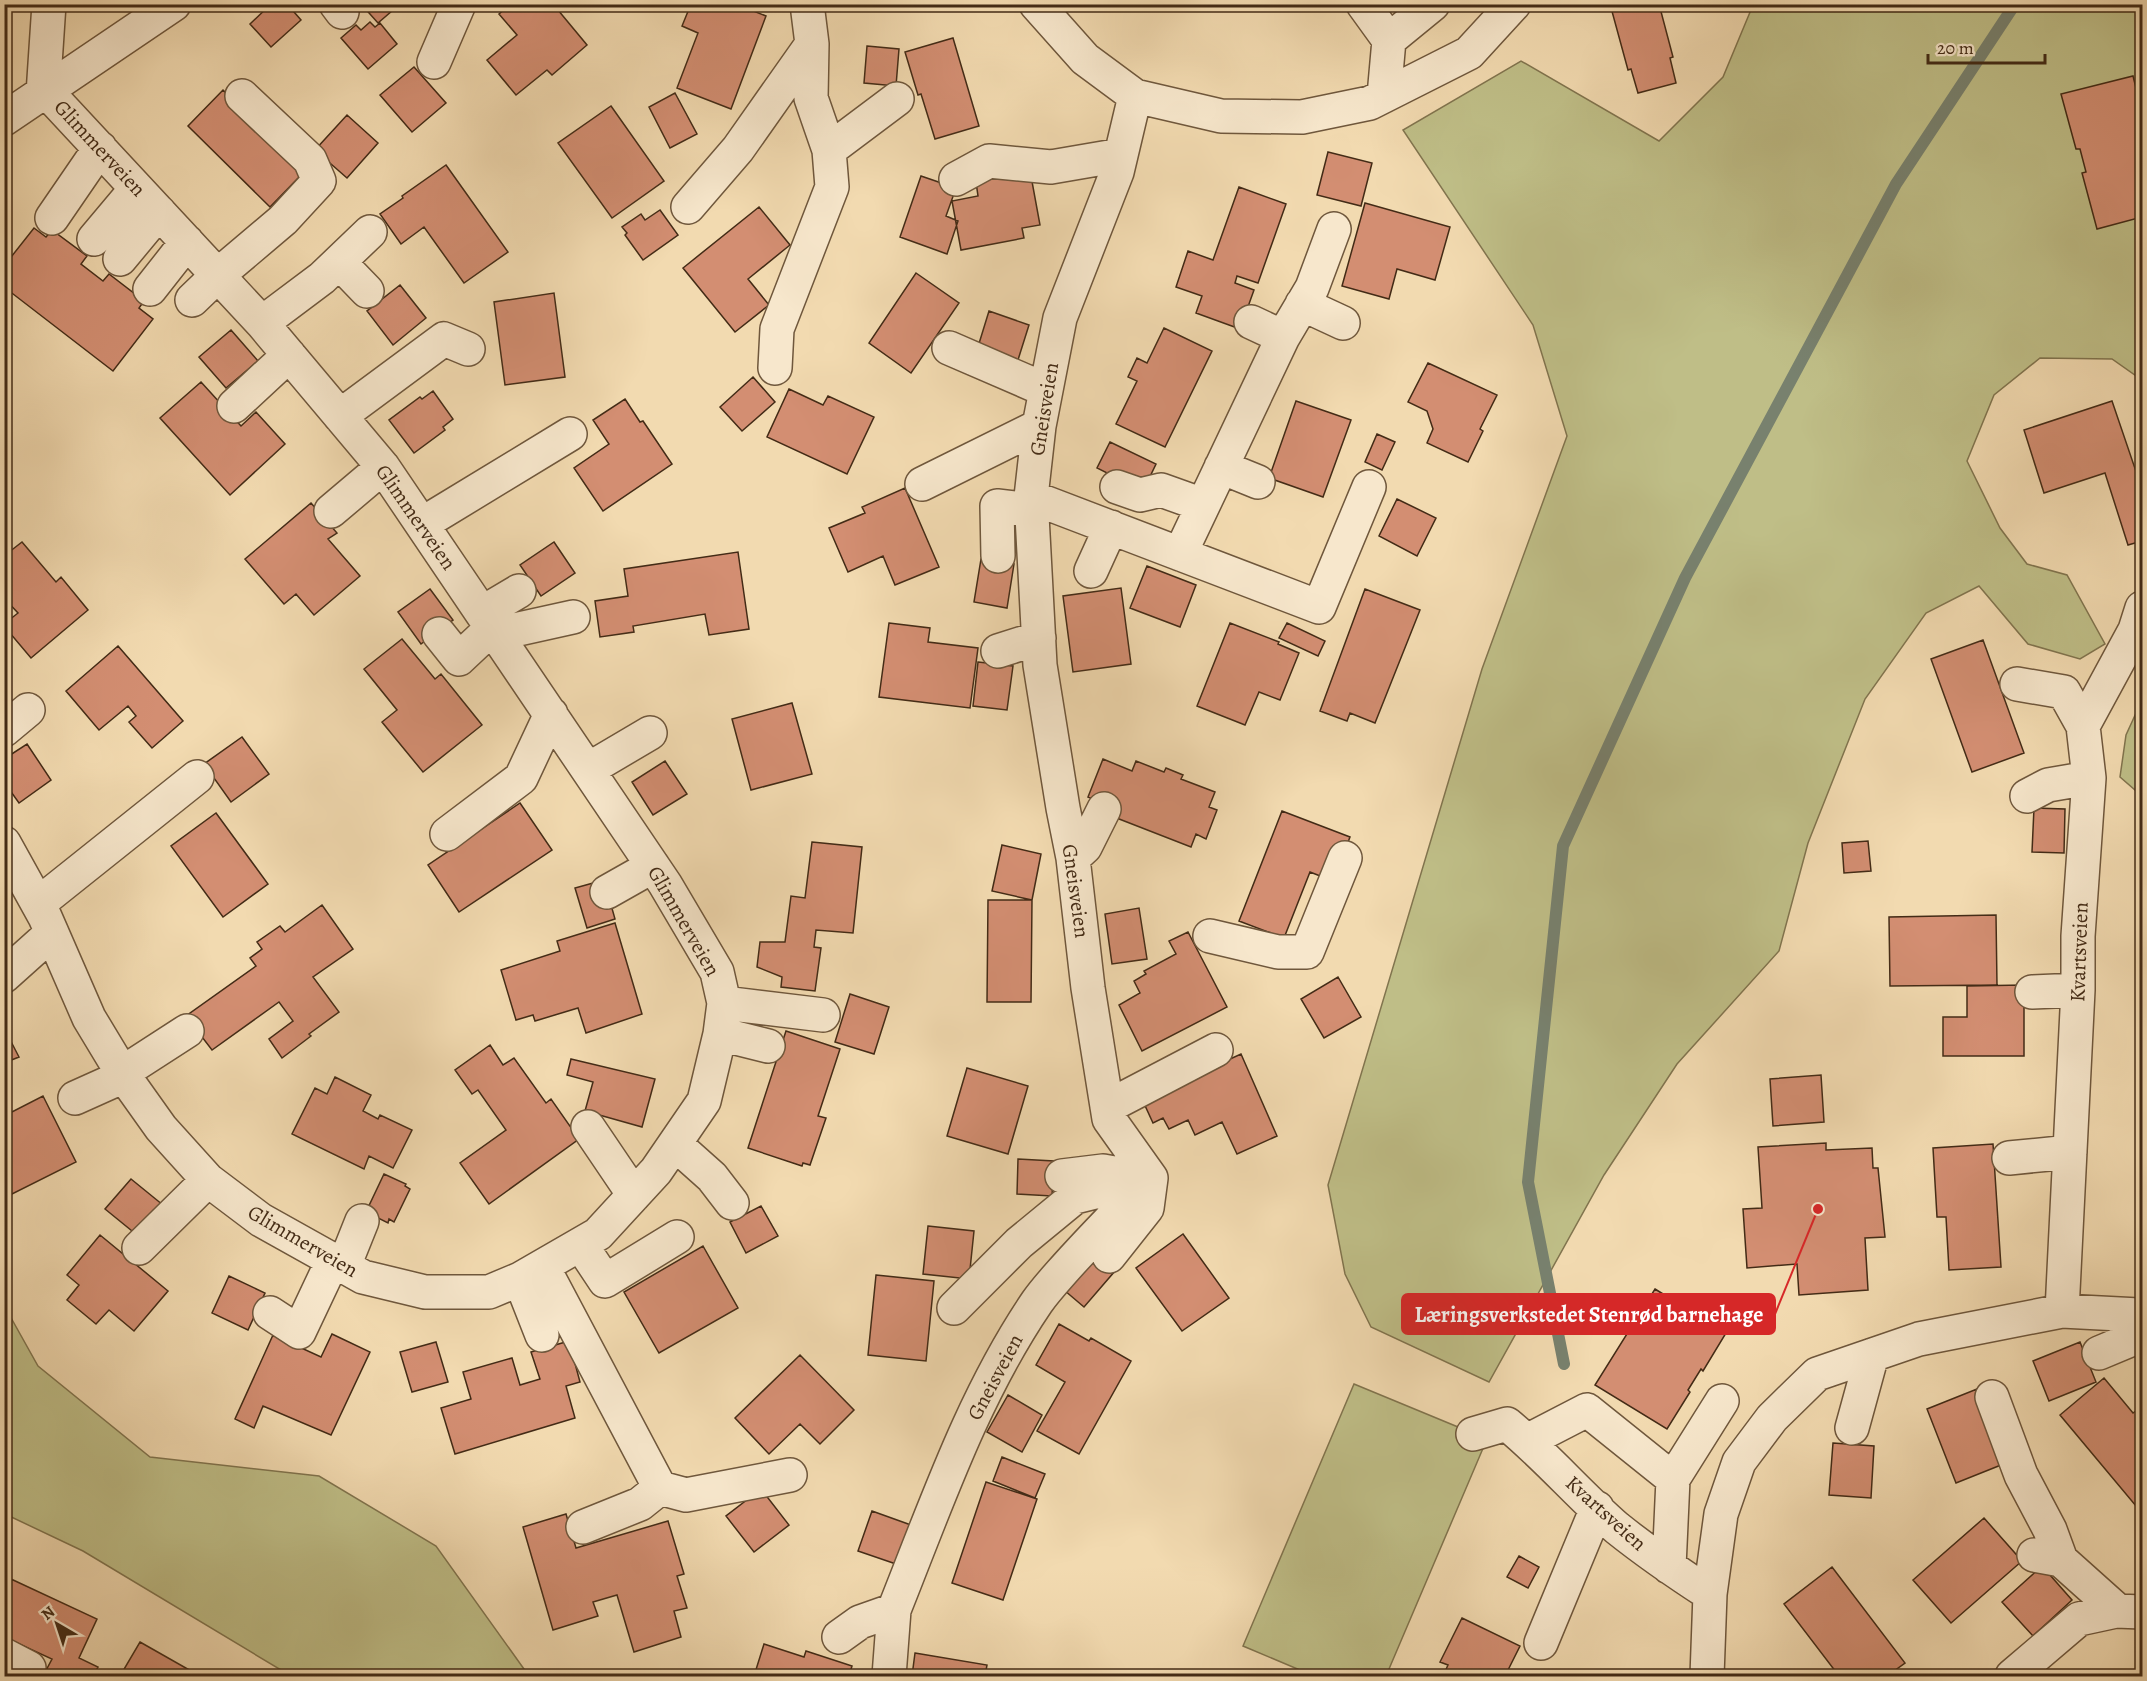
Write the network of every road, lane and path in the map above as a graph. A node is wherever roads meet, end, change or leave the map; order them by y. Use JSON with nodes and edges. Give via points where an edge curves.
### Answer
{"nodes":[{"id":1,"x":49,"y":4,"type":"edge"},
{"id":2,"x":174,"y":4,"type":"edge"},
{"id":3,"x":459,"y":4,"type":"edge"},
{"id":4,"x":807,"y":4,"type":"edge"},
{"id":5,"x":1036,"y":4,"type":"edge"},
{"id":6,"x":1363,"y":4,"type":"edge"},
{"id":7,"x":1433,"y":4,"type":"edge"},
{"id":8,"x":1514,"y":4,"type":"edge"},
{"id":9,"x":1389,"y":40,"type":"junction"},
{"id":10,"x":812,"y":44,"type":"junction"},
{"id":11,"x":434,"y":62,"type":"dead end"},
{"id":12,"x":45,"y":93,"type":"junction"},
{"id":13,"x":242,"y":96,"type":"dead end"},
{"id":14,"x":1135,"y":96,"type":"junction"},
{"id":15,"x":1384,"y":96,"type":"junction"},
{"id":16,"x":897,"y":99,"type":"dead end"},
{"id":17,"x":4,"y":119,"type":"edge"},
{"id":18,"x":100,"y":148,"type":"junction"},
{"id":19,"x":828,"y":150,"type":"junction"},
{"id":20,"x":1121,"y":155,"type":"junction"},
{"id":21,"x":956,"y":179,"type":"dead end"},
{"id":22,"x":136,"y":189,"type":"junction"},
{"id":23,"x":688,"y":207,"type":"dead end"},
{"id":24,"x":159,"y":212,"type":"junction"},
{"id":25,"x":52,"y":218,"type":"dead end"},
{"id":26,"x":1334,"y":229,"type":"dead end"},
{"id":27,"x":370,"y":232,"type":"dead end"},
{"id":28,"x":94,"y":239,"type":"dead end"},
{"id":29,"x":187,"y":242,"type":"junction"},
{"id":30,"x":120,"y":259,"type":"dead end"},
{"id":31,"x":339,"y":262,"type":"junction"},
{"id":32,"x":218,"y":275,"type":"junction"},
{"id":33,"x":150,"y":289,"type":"dead end"},
{"id":34,"x":367,"y":291,"type":"dead end"},
{"id":35,"x":192,"y":300,"type":"dead end"},
{"id":36,"x":1302,"y":304,"type":"junction"},
{"id":37,"x":1251,"y":322,"type":"dead end"},
{"id":38,"x":262,"y":323,"type":"junction"},
{"id":39,"x":1343,"y":323,"type":"dead end"},
{"id":40,"x":1283,"y":337,"type":"junction"},
{"id":41,"x":949,"y":348,"type":"dead end"},
{"id":42,"x":468,"y":349,"type":"dead end"},
{"id":43,"x":289,"y":355,"type":"junction"},
{"id":44,"x":775,"y":368,"type":"dead end"},
{"id":45,"x":1046,"y":390,"type":"junction"},
{"id":46,"x":234,"y":406,"type":"dead end"},
{"id":47,"x":340,"y":416,"type":"junction"},
{"id":48,"x":1039,"y":426,"type":"junction"},
{"id":49,"x":570,"y":434,"type":"dead end"},
{"id":50,"x":383,"y":467,"type":"junction"},
{"id":51,"x":1221,"y":467,"type":"junction"},
{"id":52,"x":1258,"y":482,"type":"dead end"},
{"id":53,"x":922,"y":484,"type":"dead end"},
{"id":54,"x":1117,"y":487,"type":"dead end"},
{"id":55,"x":1369,"y":487,"type":"dead end"},
{"id":56,"x":1032,"y":504,"type":"junction"},
{"id":57,"x":1203,"y":505,"type":"junction"},
{"id":58,"x":331,"y":511,"type":"dead end"},
{"id":59,"x":422,"y":524,"type":"junction"},
{"id":60,"x":1111,"y":527,"type":"junction"},
{"id":61,"x":1180,"y":554,"type":"junction"},
{"id":62,"x":998,"y":556,"type":"dead end"},
{"id":63,"x":1091,"y":571,"type":"dead end"},
{"id":64,"x":519,"y":591,"type":"dead end"},
{"id":65,"x":2142,"y":608,"type":"edge"},
{"id":66,"x":573,"y":617,"type":"dead end"},
{"id":67,"x":490,"y":625,"type":"junction"},
{"id":68,"x":439,"y":634,"type":"dead end"},
{"id":69,"x":1039,"y":638,"type":"junction"},
{"id":70,"x":998,"y":651,"type":"dead end"},
{"id":71,"x":2017,"y":684,"type":"dead end"},
{"id":72,"x":551,"y":714,"type":"junction"},
{"id":73,"x":2083,"y":726,"type":"junction"},
{"id":74,"x":650,"y":733,"type":"dead end"},
{"id":75,"x":589,"y":769,"type":"junction"},
{"id":76,"x":197,"y":777,"type":"dead end"},
{"id":77,"x":2089,"y":778,"type":"junction"},
{"id":78,"x":2027,"y":796,"type":"dead end"},
{"id":79,"x":1104,"y":809,"type":"dead end"},
{"id":80,"x":447,"y":834,"type":"dead end"},
{"id":81,"x":4,"y":843,"type":"edge"},
{"id":82,"x":1073,"y":858,"type":"junction"},
{"id":83,"x":1345,"y":858,"type":"dead end"},
{"id":84,"x":653,"y":866,"type":"junction"},
{"id":85,"x":607,"y":892,"type":"dead end"},
{"id":86,"x":45,"y":919,"type":"junction"},
{"id":87,"x":1210,"y":936,"type":"dead end"},
{"id":88,"x":4,"y":976,"type":"edge"},
{"id":89,"x":2078,"y":990,"type":"junction"},
{"id":90,"x":2032,"y":992,"type":"dead end"},
{"id":91,"x":823,"y":1015,"type":"dead end"},
{"id":92,"x":722,"y":1019,"type":"junction"},
{"id":93,"x":187,"y":1031,"type":"dead end"},
{"id":94,"x":768,"y":1046,"type":"dead end"},
{"id":95,"x":1216,"y":1050,"type":"dead end"},
{"id":96,"x":123,"y":1075,"type":"junction"},
{"id":97,"x":75,"y":1098,"type":"dead end"},
{"id":98,"x":1107,"y":1107,"type":"junction"},
{"id":99,"x":588,"y":1127,"type":"dead end"},
{"id":100,"x":675,"y":1144,"type":"junction"},
{"id":101,"x":2070,"y":1152,"type":"junction"},
{"id":102,"x":2009,"y":1158,"type":"dead end"},
{"id":103,"x":1062,"y":1176,"type":"dead end"},
{"id":104,"x":1151,"y":1178,"type":"junction"},
{"id":105,"x":208,"y":1180,"type":"junction"},
{"id":106,"x":634,"y":1195,"type":"junction"},
{"id":107,"x":732,"y":1203,"type":"dead end"},
{"id":108,"x":362,"y":1221,"type":"dead end"},
{"id":109,"x":677,"y":1238,"type":"dead end"},
{"id":110,"x":581,"y":1245,"type":"junction"},
{"id":111,"x":139,"y":1248,"type":"dead end"},
{"id":112,"x":1109,"y":1256,"type":"dead end"},
{"id":113,"x":338,"y":1263,"type":"junction"},
{"id":114,"x":531,"y":1273,"type":"junction"},
{"id":115,"x":954,"y":1308,"type":"dead end"},
{"id":116,"x":2062,"y":1311,"type":"junction"},
{"id":117,"x":270,"y":1313,"type":"dead end"},
{"id":118,"x":2142,"y":1321,"type":"edge"},
{"id":119,"x":542,"y":1335,"type":"dead end"},
{"id":120,"x":2099,"y":1353,"type":"dead end"},
{"id":121,"x":1872,"y":1355,"type":"junction"},
{"id":122,"x":1992,"y":1397,"type":"dead end"},
{"id":123,"x":1722,"y":1401,"type":"dead end"},
{"id":124,"x":1852,"y":1428,"type":"dead end"},
{"id":125,"x":1517,"y":1433,"type":"junction"},
{"id":126,"x":1473,"y":1434,"type":"dead end"},
{"id":127,"x":790,"y":1475,"type":"dead end"},
{"id":128,"x":1673,"y":1479,"type":"junction"},
{"id":129,"x":660,"y":1488,"type":"junction"},
{"id":130,"x":1597,"y":1508,"type":"junction"},
{"id":131,"x":583,"y":1527,"type":"dead end"},
{"id":132,"x":1669,"y":1567,"type":"junction"},
{"id":133,"x":1710,"y":1594,"type":"junction"},
{"id":134,"x":894,"y":1610,"type":"junction"},
{"id":135,"x":2130,"y":1612,"type":"edge"},
{"id":136,"x":839,"y":1637,"type":"dead end"},
{"id":137,"x":1541,"y":1643,"type":"dead end"},
{"id":138,"x":889,"y":1677,"type":"edge"},
{"id":139,"x":1707,"y":1677,"type":"edge"},
{"id":140,"x":2012,"y":1677,"type":"edge"}],
"edges":[{"from":1,"to":12,"type":"street"},
{"from":2,"to":12,"type":"street"},
{"from":3,"to":11,"type":"street"},
{"from":4,"to":10,"type":"street"},
{"from":5,"to":14,"type":"street","via":[[1085,59]]},
{"from":6,"to":9,"type":"street"},
{"from":7,"to":9,"type":"street"},
{"from":8,"to":15,"type":"street","via":[[1469,53]]},
{"from":9,"to":15,"type":"street"},
{"from":10,"to":19,"type":"street","via":[[811,98]]},
{"from":10,"to":23,"type":"street","via":[[738,149]]},
{"from":12,"to":17,"type":"street"},
{"from":12,"to":18,"type":"street","name":"Glimmerveien"},
{"from":13,"to":32,"type":"street","via":[[310,160],[319,181],[283,220]]},
{"from":14,"to":15,"type":"street","via":[[1221,116],[1302,117],[1370,103]]},
{"from":14,"to":20,"type":"street","name":"Gneisveien"},
{"from":16,"to":19,"type":"street"},
{"from":18,"to":22,"type":"street","name":"Glimmerveien"},
{"from":18,"to":25,"type":"street"},
{"from":19,"to":44,"type":"street","via":[[832,187],[777,329]]},
{"from":20,"to":21,"type":"street","via":[[1051,166],[989,161]]},
{"from":20,"to":45,"type":"street","name":"Gneisveien","via":[[1060,318]]},
{"from":22,"to":24,"type":"street","name":"Glimmerveien"},
{"from":22,"to":28,"type":"street"},
{"from":24,"to":29,"type":"street","name":"Glimmerveien"},
{"from":24,"to":30,"type":"street"},
{"from":26,"to":36,"type":"street"},
{"from":27,"to":31,"type":"street"},
{"from":29,"to":32,"type":"street","name":"Glimmerveien"},
{"from":29,"to":33,"type":"street"},
{"from":31,"to":34,"type":"street"},
{"from":31,"to":38,"type":"street"},
{"from":32,"to":35,"type":"street"},
{"from":32,"to":38,"type":"street","name":"Glimmerveien"},
{"from":36,"to":39,"type":"street"},
{"from":36,"to":40,"type":"street"},
{"from":37,"to":40,"type":"street"},
{"from":38,"to":43,"type":"street","name":"Glimmerveien"},
{"from":40,"to":51,"type":"street"},
{"from":41,"to":45,"type":"street"},
{"from":42,"to":47,"type":"street","via":[[444,339],[386,390]]},
{"from":43,"to":46,"type":"street"},
{"from":43,"to":47,"type":"street","name":"Glimmerveien"},
{"from":45,"to":48,"type":"street","name":"Gneisveien"},
{"from":47,"to":50,"type":"street","name":"Glimmerveien"},
{"from":48,"to":53,"type":"street"},
{"from":48,"to":56,"type":"street","name":"Gneisveien"},
{"from":49,"to":59,"type":"street"},
{"from":50,"to":58,"type":"street"},
{"from":50,"to":59,"type":"street","name":"Glimmerveien"},
{"from":51,"to":52,"type":"street"},
{"from":51,"to":57,"type":"street"},
{"from":54,"to":57,"type":"street","via":[[1140,495],[1161,490]]},
{"from":55,"to":61,"type":"street","via":[[1319,607]]},
{"from":56,"to":60,"type":"street"},
{"from":56,"to":62,"type":"street","via":[[997,506]]},
{"from":56,"to":69,"type":"street","name":"Gneisveien"},
{"from":57,"to":61,"type":"street"},
{"from":59,"to":67,"type":"street","name":"Glimmerveien"},
{"from":60,"to":61,"type":"street"},
{"from":60,"to":63,"type":"street"},
{"from":64,"to":67,"type":"street"},
{"from":65,"to":73,"type":"street","via":[[2135,630]]},
{"from":66,"to":67,"type":"street"},
{"from":67,"to":68,"type":"street","via":[[459,659]]},
{"from":67,"to":72,"type":"street","name":"Glimmerveien"},
{"from":69,"to":70,"type":"street"},
{"from":69,"to":82,"type":"street","name":"Gneisveien"},
{"from":71,"to":73,"type":"street","via":[[2064,692]]},
{"from":72,"to":75,"type":"street","name":"Glimmerveien"},
{"from":72,"to":80,"type":"street","via":[[521,778]]},
{"from":73,"to":77,"type":"street","name":"Kvartsveien"},
{"from":74,"to":75,"type":"street"},
{"from":75,"to":84,"type":"street","name":"Glimmerveien"},
{"from":76,"to":86,"type":"street"},
{"from":77,"to":78,"type":"street","via":[[2048,785]]},
{"from":77,"to":89,"type":"street","name":"Kvartsveien"},
{"from":79,"to":82,"type":"street","via":[[1085,847]]},
{"from":81,"to":86,"type":"street","name":"Glimmerveien"},
{"from":82,"to":98,"type":"street","name":"Gneisveien"},
{"from":83,"to":87,"type":"street","via":[[1307,952],[1278,951]]},
{"from":84,"to":85,"type":"street"},
{"from":84,"to":92,"type":"street","name":"Glimmerveien","via":[[717,972]]},
{"from":86,"to":88,"type":"street"},
{"from":86,"to":96,"type":"street","name":"Glimmerveien","via":[[89,1018]]},
{"from":89,"to":90,"type":"street"},
{"from":89,"to":101,"type":"street","name":"Kvartsveien"},
{"from":91,"to":92,"type":"street"},
{"from":92,"to":94,"type":"street"},
{"from":92,"to":100,"type":"street","name":"Glimmerveien","via":[[704,1101]]},
{"from":93,"to":96,"type":"street"},
{"from":95,"to":98,"type":"street"},
{"from":96,"to":97,"type":"street"},
{"from":96,"to":105,"type":"street","name":"Glimmerveien","via":[[161,1128]]},
{"from":98,"to":104,"type":"street","name":"Gneisveien","via":[[1108,1119]]},
{"from":99,"to":106,"type":"street"},
{"from":100,"to":106,"type":"street","name":"Glimmerveien"},
{"from":100,"to":107,"type":"street","via":[[712,1177]]},
{"from":101,"to":102,"type":"street"},
{"from":101,"to":116,"type":"street","name":"Kvartsveien"},
{"from":103,"to":104,"type":"street","via":[[1103,1171]]},
{"from":104,"to":112,"type":"street","via":[[1147,1208]]},
{"from":104,"to":115,"type":"street","via":[[1075,1197],[1019,1242]]},
{"from":104,"to":134,"type":"street","name":"Gneisveien","via":[[1072,1260],[1038,1301],[1009,1348],[970,1422]]},
{"from":105,"to":111,"type":"street"},
{"from":105,"to":113,"type":"street","name":"Glimmerveien","via":[[261,1220]]},
{"from":106,"to":110,"type":"street","name":"Glimmerveien","via":[[598,1234]]},
{"from":108,"to":113,"type":"street"},
{"from":109,"to":110,"type":"street","via":[[605,1281]]},
{"from":110,"to":114,"type":"street","name":"Glimmerveien"},
{"from":113,"to":114,"type":"street","name":"Glimmerveien","via":[[363,1277],[425,1292],[489,1292]]},
{"from":113,"to":117,"type":"street","via":[[299,1332]]},
{"from":114,"to":119,"type":"street"},
{"from":114,"to":129,"type":"street"},
{"from":116,"to":118,"type":"street"},
{"from":116,"to":121,"type":"street","via":[[1919,1339]]},
{"from":118,"to":120,"type":"street"},
{"from":121,"to":124,"type":"street"},
{"from":121,"to":133,"type":"street","via":[[1817,1374],[1772,1418],[1739,1462],[1721,1514]]},
{"from":122,"to":135,"type":"street","via":[[2021,1475],[2050,1530],[2047,1558]]},
{"from":123,"to":128,"type":"street"},
{"from":125,"to":126,"type":"street"},
{"from":125,"to":128,"type":"street","via":[[1587,1410]]},
{"from":125,"to":130,"type":"street","name":"Kvartsveien"},
{"from":127,"to":129,"type":"street","via":[[686,1495]]},
{"from":128,"to":132,"type":"street"},
{"from":129,"to":131,"type":"street","via":[[640,1504]]},
{"from":130,"to":132,"type":"street","name":"Kvartsveien"},
{"from":130,"to":137,"type":"street"},
{"from":132,"to":133,"type":"street","name":"Kvartsveien"},
{"from":133,"to":139,"type":"street"},
{"from":134,"to":136,"type":"street","via":[[860,1622]]},
{"from":134,"to":138,"type":"street","name":"Gneisveien"},
{"from":135,"to":140,"type":"street","via":[[2079,1618]]}]}
